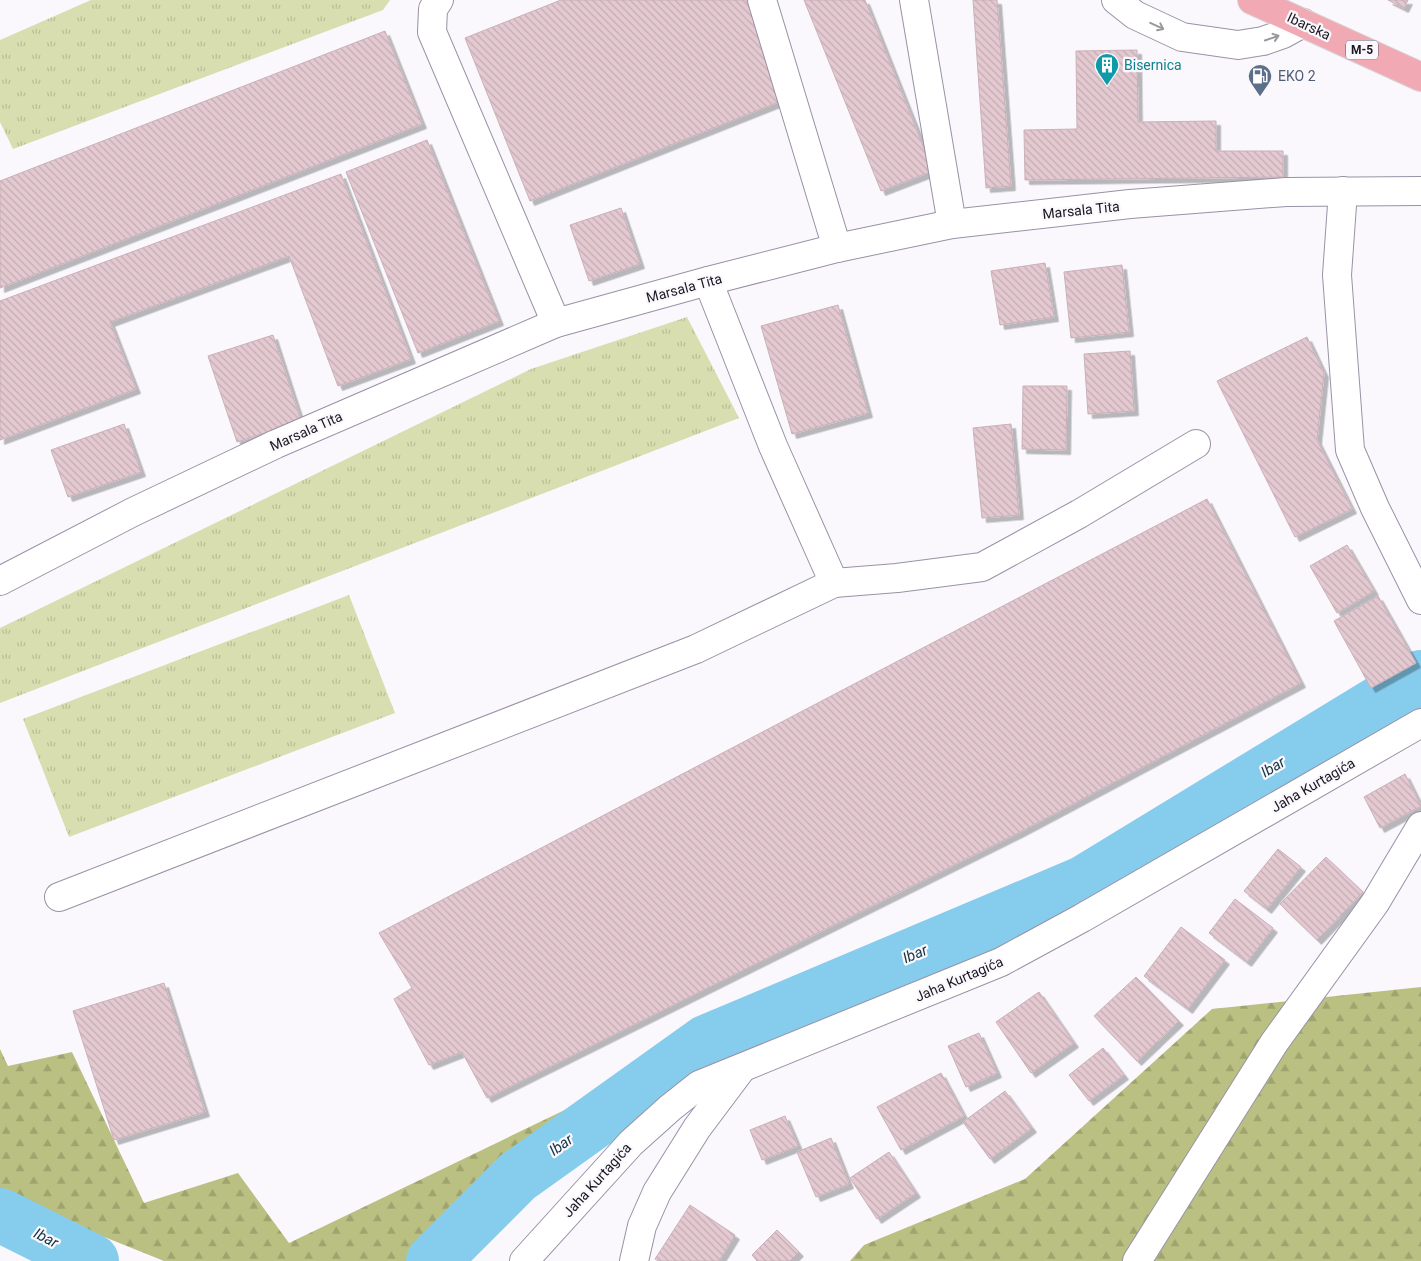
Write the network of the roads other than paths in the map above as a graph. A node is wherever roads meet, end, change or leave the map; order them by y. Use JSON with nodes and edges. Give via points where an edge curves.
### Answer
{"nodes":[{"id":1,"x":439,"y":0,"type":"edge"},
{"id":2,"x":762,"y":0,"type":"edge"},
{"id":3,"x":914,"y":0,"type":"edge"},
{"id":4,"x":1116,"y":0,"type":"edge"},
{"id":5,"x":1252,"y":0,"type":"edge"},
{"id":6,"x":1303,"y":23,"type":"junction"},
{"id":7,"x":1421,"y":77,"type":"edge"},
{"id":8,"x":1343,"y":191,"type":"junction"},
{"id":9,"x":1421,"y":192,"type":"edge"},
{"id":10,"x":952,"y":224,"type":"junction"},
{"id":11,"x":837,"y":248,"type":"junction"},
{"id":12,"x":708,"y":282,"type":"junction"},
{"id":13,"x":556,"y":323,"type":"junction"},
{"id":14,"x":1196,"y":444,"type":"dead end"},
{"id":15,"x":0,"y":581,"type":"edge"},
{"id":16,"x":834,"y":583,"type":"junction"},
{"id":17,"x":1421,"y":600,"type":"edge"},
{"id":18,"x":1421,"y":723,"type":"edge"},
{"id":19,"x":1421,"y":826,"type":"edge"},
{"id":20,"x":59,"y":897,"type":"dead end"},
{"id":21,"x":744,"y":1066,"type":"junction"},
{"id":22,"x":524,"y":1261,"type":"edge"},
{"id":23,"x":634,"y":1261,"type":"edge"},
{"id":24,"x":1137,"y":1261,"type":"edge"}],
"edges":[{"from":1,"to":13,"type":"street","via":[[433,9],[432,32]]},
{"from":2,"to":11,"type":"street"},
{"from":3,"to":10,"type":"street"},
{"from":4,"to":6,"type":"street","one_way":true,"via":[[1135,15],[1182,37],[1238,45],[1263,41]]},
{"from":5,"to":6,"type":"main road","name":"Ibarska","number":"M-5"},
{"from":6,"to":7,"type":"main road","name":"Ibarska","number":"M-5"},
{"from":8,"to":9,"type":"street","name":"Marsala Tita"},
{"from":8,"to":10,"type":"street","name":"Marsala Tita","via":[[1130,204]]},
{"from":8,"to":17,"type":"street","via":[[1337,275],[1350,450]]},
{"from":10,"to":11,"type":"street","name":"Marsala Tita"},
{"from":11,"to":12,"type":"street","name":"Marsala Tita"},
{"from":12,"to":13,"type":"street","name":"Marsala Tita"},
{"from":12,"to":16,"type":"street","via":[[773,446]]},
{"from":13,"to":15,"type":"street","name":"Marsala Tita","via":[[276,444],[132,512]]},
{"from":14,"to":16,"type":"street","via":[[982,567]]},
{"from":16,"to":20,"type":"street","via":[[696,649]]},
{"from":18,"to":21,"type":"street","name":"Jaha Kurtagića","via":[[1001,962]]},
{"from":19,"to":24,"type":"street","via":[[1374,903],[1274,1043]]},
{"from":21,"to":22,"type":"street","name":"Jaha Kurtagića","via":[[699,1085],[670,1108],[631,1143]]},
{"from":21,"to":23,"type":"street","via":[[698,1128],[657,1192],[642,1226]]}]}
